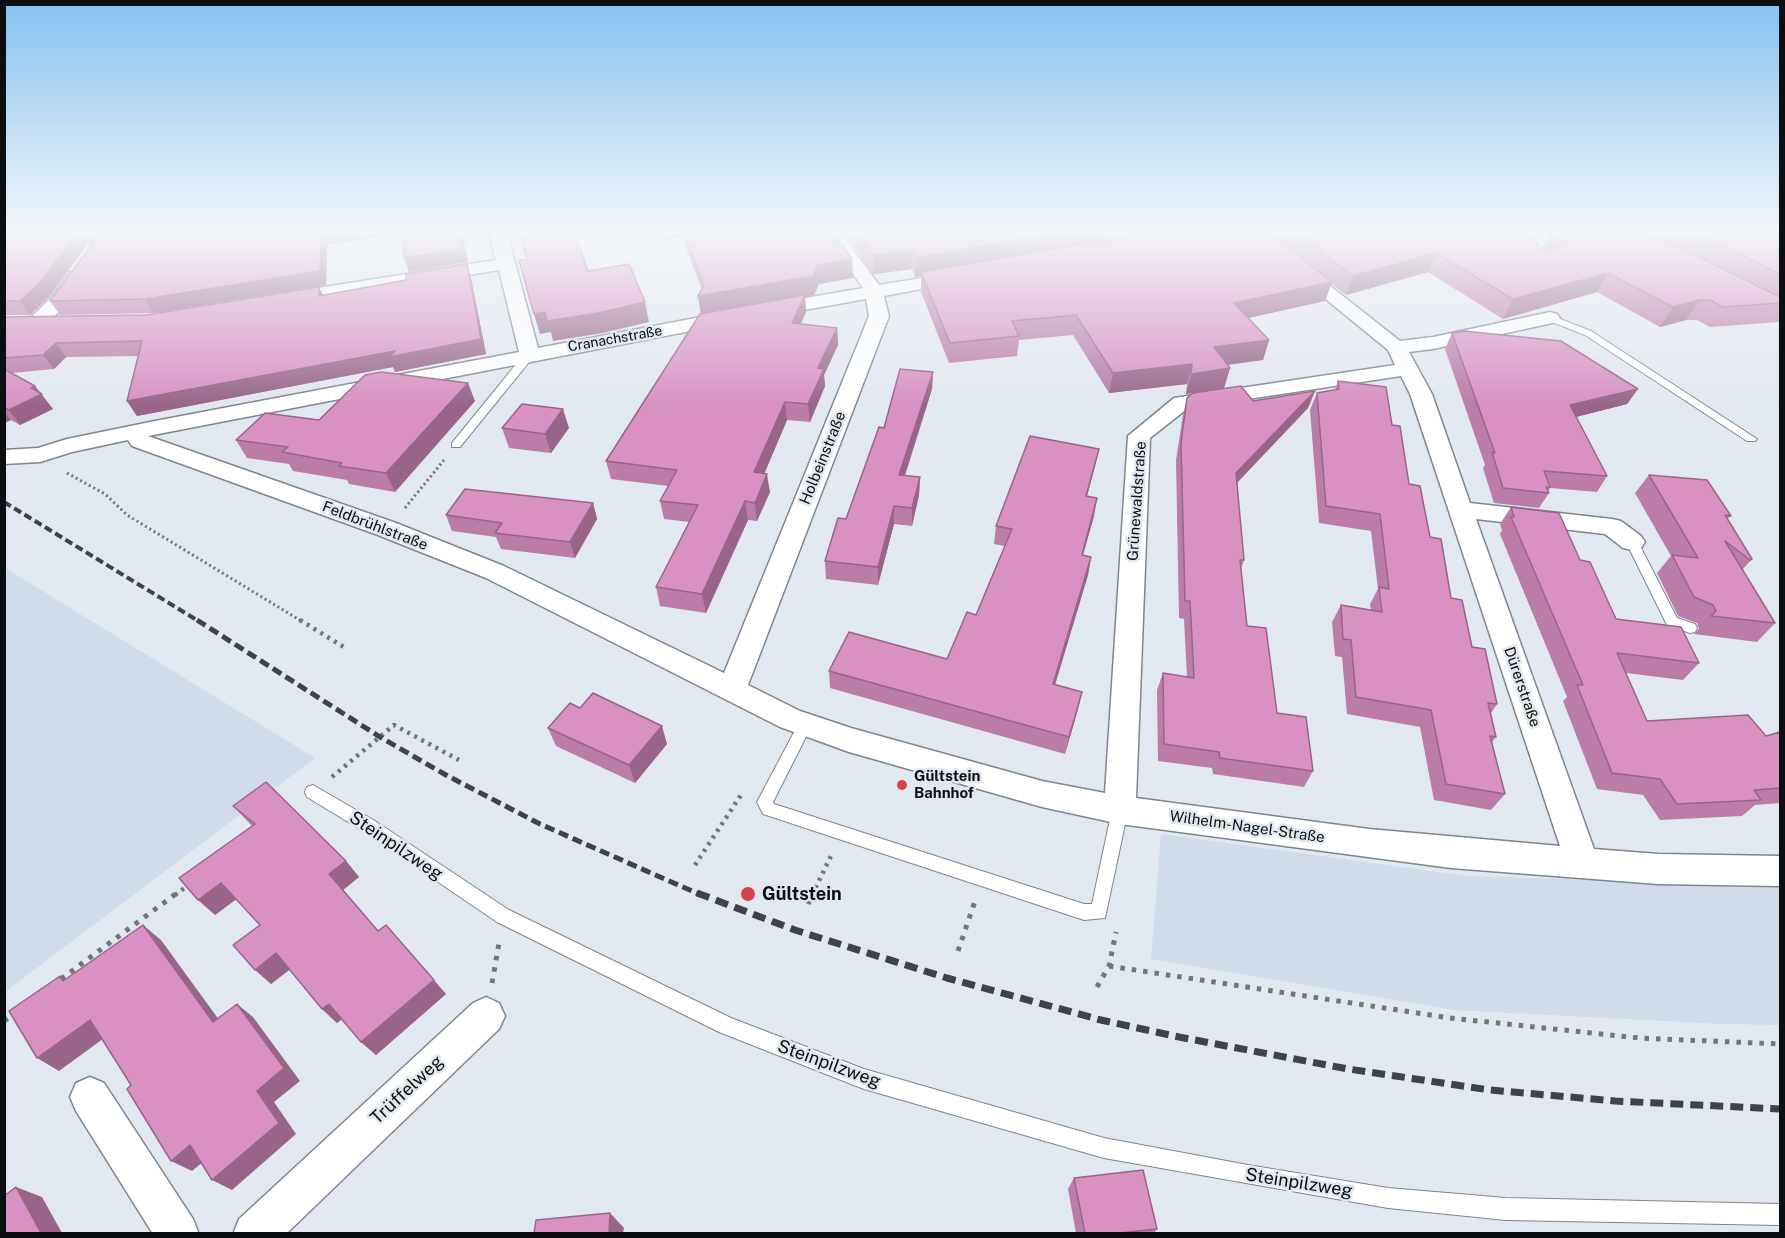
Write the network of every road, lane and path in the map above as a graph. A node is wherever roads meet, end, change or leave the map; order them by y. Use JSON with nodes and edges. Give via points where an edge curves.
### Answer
{"nodes":[{"id":1,"x":65,"y":291,"type":"edge"},
{"id":2,"x":340,"y":291,"type":"edge"},
{"id":3,"x":513,"y":291,"type":"edge"},
{"id":4,"x":874,"y":291,"type":"joint"},
{"id":5,"x":1322,"y":291,"type":"edge"},
{"id":6,"x":271,"y":302,"type":"edge"},
{"id":7,"x":1550,"y":318,"type":"joint"},
{"id":8,"x":15,"y":323,"type":"edge"},
{"id":9,"x":36,"y":323,"type":"junction"},
{"id":10,"x":60,"y":323,"type":"edge"},
{"id":11,"x":530,"y":354,"type":"junction"},
{"id":12,"x":1402,"y":358,"type":"junction"},
{"id":13,"x":135,"y":433,"type":"junction"},
{"id":14,"x":1751,"y":439,"type":"dead end"},
{"id":15,"x":456,"y":445,"type":"joint"},
{"id":16,"x":40,"y":455,"type":"junction"},
{"id":17,"x":4,"y":457,"type":"edge"},
{"id":18,"x":1463,"y":510,"type":"junction"},
{"id":19,"x":387,"y":529,"type":"junction"},
{"id":20,"x":1632,"y":542,"type":"joint"},
{"id":21,"x":1690,"y":627,"type":"dead end"},
{"id":22,"x":347,"y":649,"type":"dead end"},
{"id":23,"x":731,"y":691,"type":"junction"},
{"id":24,"x":805,"y":725,"type":"junction"},
{"id":25,"x":459,"y":760,"type":"dead end"},
{"id":26,"x":746,"y":788,"type":"dead end"},
{"id":27,"x":313,"y":792,"type":"joint"},
{"id":28,"x":1120,"y":810,"type":"junction"},
{"id":29,"x":1582,"y":863,"type":"junction"},
{"id":30,"x":695,"y":865,"type":"dead end"},
{"id":31,"x":1780,"y":872,"type":"edge"},
{"id":32,"x":822,"y":875,"type":"dead end"},
{"id":33,"x":194,"y":881,"type":"edge"},
{"id":34,"x":808,"y":904,"type":"dead end"},
{"id":35,"x":503,"y":916,"type":"junction"},
{"id":36,"x":967,"y":926,"type":"dead end"},
{"id":37,"x":958,"y":951,"type":"dead end"},
{"id":38,"x":1109,"y":966,"type":"dead end"},
{"id":39,"x":51,"y":986,"type":"edge"},
{"id":40,"x":23,"y":1008,"type":"edge"},
{"id":41,"x":486,"y":1016,"type":"joint"},
{"id":42,"x":4,"y":1021,"type":"edge"},
{"id":43,"x":1780,"y":1044,"type":"edge"},
{"id":44,"x":90,"y":1097,"type":"dead end"},
{"id":45,"x":1780,"y":1215,"type":"edge"},
{"id":46,"x":178,"y":1233,"type":"edge"},
{"id":47,"x":255,"y":1233,"type":"edge"}],
"edges":[{"from":1,"to":9,"type":"street"},
{"from":2,"to":6,"type":"street"},
{"from":3,"to":11,"type":"street"},
{"from":4,"to":11,"type":"street","name":"Cranachstraße"},
{"from":4,"to":23,"type":"street","name":"Holbeinstraße","via":[[879,316]]},
{"from":5,"to":12,"type":"street","name":"Dürerstraße"},
{"from":7,"to":12,"type":"street","via":[[1433,343]]},
{"from":7,"to":14,"type":"lane","via":[[1588,333]]},
{"from":8,"to":9,"type":"street"},
{"from":9,"to":10,"type":"street"},
{"from":11,"to":13,"type":"street","name":"Cranachstraße"},
{"from":11,"to":15,"type":"lane"},
{"from":12,"to":18,"type":"street","name":"Dürerstraße","via":[[1421,394]]},
{"from":12,"to":28,"type":"street","name":"Grünewaldstraße","via":[[1182,403],[1140,436]]},
{"from":13,"to":16,"type":"street"},
{"from":13,"to":19,"type":"street","name":"Feldbrühlstraße","via":[[140,441]]},
{"from":15,"to":19,"type":"path"},
{"from":16,"to":17,"type":"street"},
{"from":16,"to":22,"type":"path","via":[[48,465],[105,494],[127,515]]},
{"from":18,"to":20,"type":"street","via":[[1612,528]]},
{"from":18,"to":29,"type":"street","name":"Dürerstraße"},
{"from":19,"to":23,"type":"street","name":"Feldbrühlstraße","via":[[495,572]]},
{"from":20,"to":21,"type":"lane","via":[[1672,621]]},
{"from":23,"to":24,"type":"street","name":"Wilhelm-Nagel-Straße"},
{"from":24,"to":28,"type":"street","name":"Wilhelm-Nagel-Straße","via":[[984,779]]},
{"from":24,"to":28,"type":"lane","via":[[765,802],[769,808],[1084,912],[1099,912]]},
{"from":25,"to":27,"type":"path","via":[[394,725]]},
{"from":26,"to":30,"type":"path"},
{"from":27,"to":35,"type":"lane","name":"Steinpilzweg"},
{"from":28,"to":29,"type":"street","name":"Wilhelm-Nagel-Straße","via":[[1369,844]]},
{"from":29,"to":31,"type":"street","name":"Wilhelm-Nagel-Straße"},
{"from":32,"to":34,"type":"path"},
{"from":33,"to":39,"type":"path"},
{"from":35,"to":41,"type":"path"},
{"from":35,"to":45,"type":"lane","name":"Steinpilzweg","via":[[726,1025],[854,1075],[1104,1148],[1388,1198],[1506,1209]]},
{"from":36,"to":37,"type":"path"},
{"from":38,"to":43,"type":"path","via":[[1450,1018],[1639,1038]]},
{"from":40,"to":42,"type":"path"},
{"from":41,"to":47,"type":"street","name":"Trüffelweg"},
{"from":44,"to":46,"type":"street"}]}
